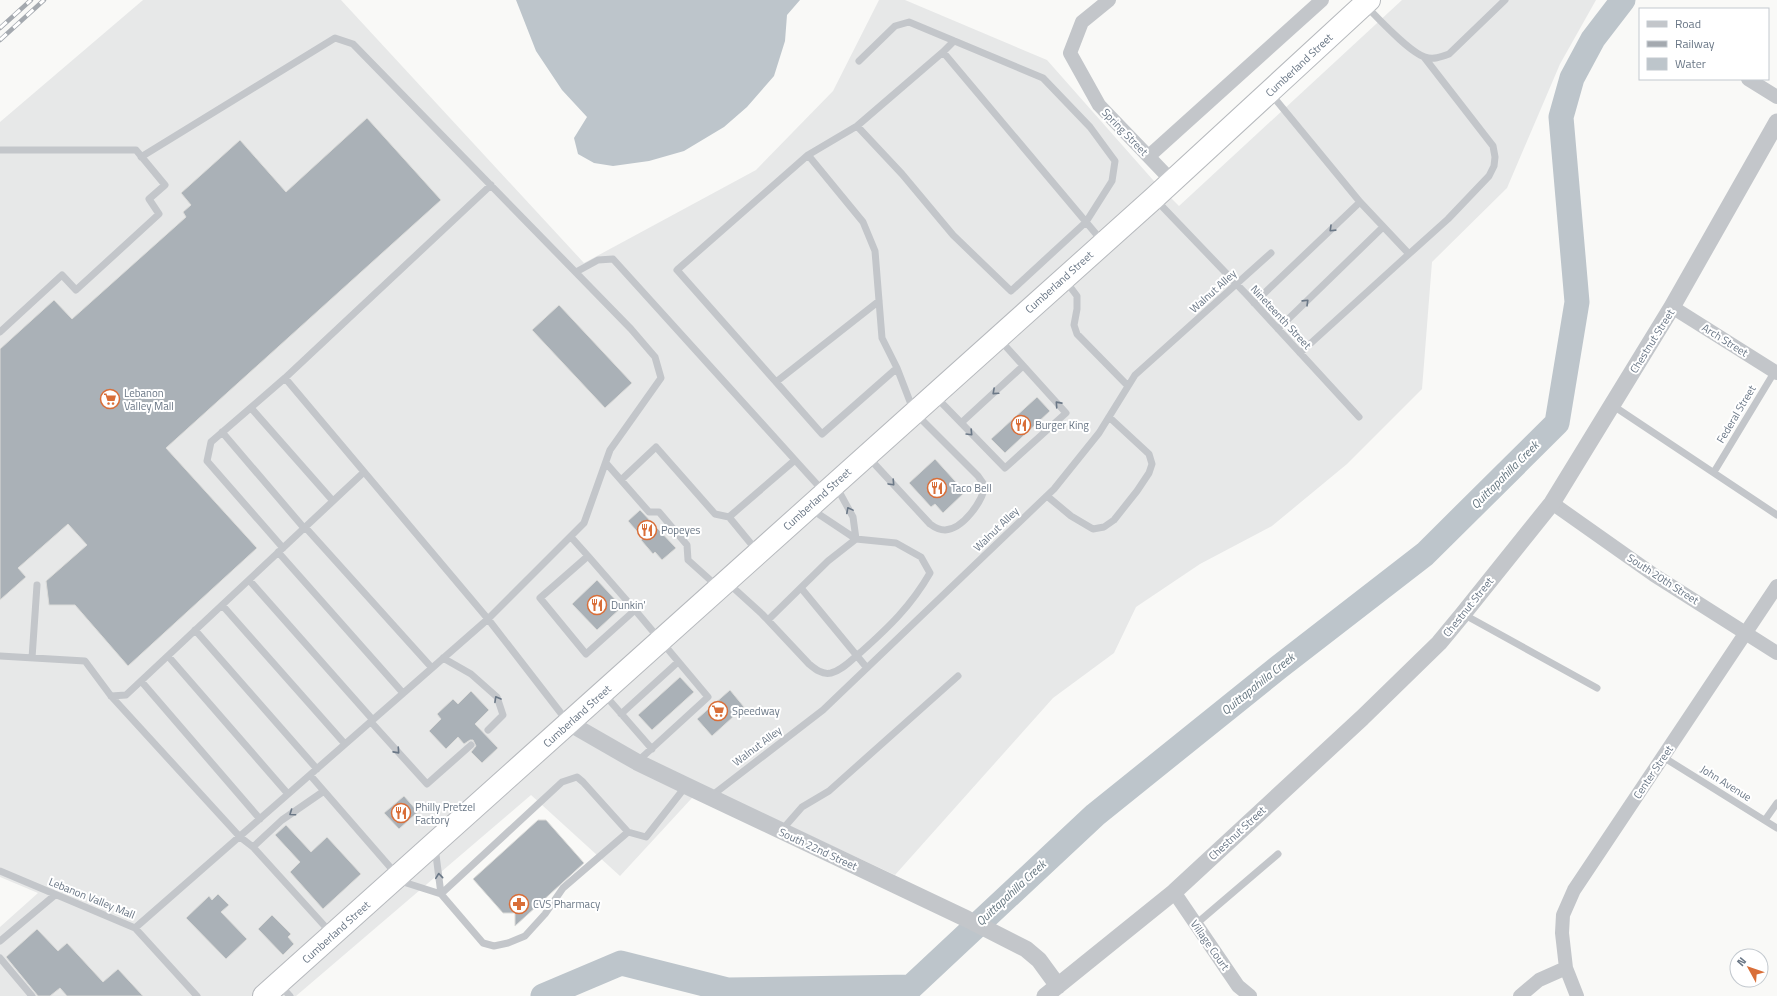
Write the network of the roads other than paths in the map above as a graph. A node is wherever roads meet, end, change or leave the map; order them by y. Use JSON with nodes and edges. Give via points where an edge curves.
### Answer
{"nodes":[{"id":1,"x":1109,"y":0,"type":"edge"},
{"id":2,"x":1322,"y":0,"type":"edge"},
{"id":3,"x":1505,"y":0,"type":"edge"},
{"id":4,"x":1367,"y":2,"type":"edge"},
{"id":5,"x":954,"y":41,"type":"junction"},
{"id":6,"x":943,"y":52,"type":"junction"},
{"id":7,"x":1424,"y":57,"type":"junction"},
{"id":8,"x":859,"y":61,"type":"dead end"},
{"id":9,"x":1750,"y":80,"type":"edge"},
{"id":10,"x":1270,"y":92,"type":"junction"},
{"id":11,"x":1777,"y":97,"type":"edge"},
{"id":12,"x":1777,"y":122,"type":"edge"},
{"id":13,"x":857,"y":126,"type":"junction"},
{"id":14,"x":0,"y":150,"type":"edge"},
{"id":15,"x":808,"y":155,"type":"junction"},
{"id":16,"x":1148,"y":156,"type":"junction"},
{"id":17,"x":141,"y":157,"type":"junction"},
{"id":18,"x":1172,"y":181,"type":"junction"},
{"id":19,"x":491,"y":185,"type":"junction"},
{"id":20,"x":1154,"y":198,"type":"junction"},
{"id":21,"x":1360,"y":202,"type":"junction"},
{"id":22,"x":1086,"y":222,"type":"junction"},
{"id":23,"x":1383,"y":227,"type":"junction"},
{"id":24,"x":1103,"y":242,"type":"junction"},
{"id":25,"x":1271,"y":253,"type":"dead end"},
{"id":26,"x":1409,"y":254,"type":"junction"},
{"id":27,"x":576,"y":272,"type":"junction"},
{"id":28,"x":1064,"y":278,"type":"junction"},
{"id":29,"x":1237,"y":284,"type":"junction"},
{"id":30,"x":879,"y":301,"type":"junction"},
{"id":31,"x":1254,"y":303,"type":"junction"},
{"id":32,"x":1672,"y":308,"type":"junction"},
{"id":33,"x":1278,"y":330,"type":"junction"},
{"id":34,"x":0,"y":332,"type":"edge"},
{"id":35,"x":997,"y":337,"type":"junction"},
{"id":36,"x":1300,"y":353,"type":"junction"},
{"id":37,"x":1023,"y":366,"type":"junction"},
{"id":38,"x":897,"y":368,"type":"junction"},
{"id":39,"x":1776,"y":371,"type":"edge"},
{"id":40,"x":285,"y":378,"type":"junction"},
{"id":41,"x":776,"y":382,"type":"junction"},
{"id":42,"x":1128,"y":386,"type":"junction"},
{"id":43,"x":934,"y":394,"type":"junction"},
{"id":44,"x":1612,"y":405,"type":"junction"},
{"id":45,"x":251,"y":408,"type":"junction"},
{"id":46,"x":914,"y":412,"type":"junction"},
{"id":47,"x":1109,"y":417,"type":"junction"},
{"id":48,"x":1359,"y":417,"type":"dead end"},
{"id":49,"x":961,"y":423,"type":"junction"},
{"id":50,"x":222,"y":432,"type":"junction"},
{"id":51,"x":866,"y":455,"type":"junction"},
{"id":52,"x":794,"y":460,"type":"junction"},
{"id":53,"x":606,"y":463,"type":"junction"},
{"id":54,"x":364,"y":472,"type":"junction"},
{"id":55,"x":1714,"y":472,"type":"junction"},
{"id":56,"x":621,"y":480,"type":"junction"},
{"id":57,"x":829,"y":488,"type":"junction"},
{"id":58,"x":1047,"y":496,"type":"junction"},
{"id":59,"x":332,"y":501,"type":"junction"},
{"id":60,"x":1552,"y":502,"type":"junction"},
{"id":61,"x":808,"y":507,"type":"junction"},
{"id":62,"x":1777,"y":514,"type":"edge"},
{"id":63,"x":729,"y":517,"type":"junction"},
{"id":64,"x":304,"y":528,"type":"junction"},
{"id":65,"x":570,"y":537,"type":"junction"},
{"id":66,"x":856,"y":540,"type":"junction"},
{"id":67,"x":280,"y":550,"type":"junction"},
{"id":68,"x":758,"y":553,"type":"junction"},
{"id":69,"x":588,"y":556,"type":"junction"},
{"id":70,"x":249,"y":580,"type":"junction"},
{"id":71,"x":37,"y":584,"type":"dead end"},
{"id":72,"x":723,"y":585,"type":"junction"},
{"id":73,"x":1777,"y":586,"type":"edge"},
{"id":74,"x":801,"y":588,"type":"junction"},
{"id":75,"x":222,"y":605,"type":"junction"},
{"id":76,"x":636,"y":610,"type":"junction"},
{"id":77,"x":1463,"y":614,"type":"junction"},
{"id":78,"x":488,"y":619,"type":"junction"},
{"id":79,"x":768,"y":620,"type":"junction"},
{"id":80,"x":195,"y":630,"type":"junction"},
{"id":81,"x":1747,"y":633,"type":"junction"},
{"id":82,"x":661,"y":642,"type":"junction"},
{"id":83,"x":1777,"y":653,"type":"edge"},
{"id":84,"x":0,"y":656,"type":"edge"},
{"id":85,"x":168,"y":656,"type":"junction"},
{"id":86,"x":856,"y":656,"type":"junction"},
{"id":87,"x":32,"y":658,"type":"junction"},
{"id":88,"x":443,"y":658,"type":"junction"},
{"id":89,"x":678,"y":662,"type":"junction"},
{"id":90,"x":432,"y":668,"type":"junction"},
{"id":91,"x":867,"y":668,"type":"junction"},
{"id":92,"x":958,"y":676,"type":"dead end"},
{"id":93,"x":141,"y":681,"type":"junction"},
{"id":94,"x":1598,"y":688,"type":"dead end"},
{"id":95,"x":602,"y":692,"type":"junction"},
{"id":96,"x":403,"y":693,"type":"junction"},
{"id":97,"x":111,"y":696,"type":"junction"},
{"id":98,"x":621,"y":714,"type":"junction"},
{"id":99,"x":372,"y":721,"type":"junction"},
{"id":100,"x":569,"y":723,"type":"junction"},
{"id":101,"x":488,"y":730,"type":"dead end"},
{"id":102,"x":345,"y":744,"type":"junction"},
{"id":103,"x":471,"y":745,"type":"dead end"},
{"id":104,"x":652,"y":749,"type":"junction"},
{"id":105,"x":1663,"y":757,"type":"junction"},
{"id":106,"x":637,"y":762,"type":"junction"},
{"id":107,"x":317,"y":769,"type":"junction"},
{"id":108,"x":310,"y":775,"type":"junction"},
{"id":109,"x":686,"y":786,"type":"junction"},
{"id":110,"x":324,"y":791,"type":"junction"},
{"id":111,"x":288,"y":794,"type":"junction"},
{"id":112,"x":709,"y":797,"type":"junction"},
{"id":113,"x":1777,"y":803,"type":"edge"},
{"id":114,"x":260,"y":819,"type":"junction"},
{"id":115,"x":1765,"y":820,"type":"junction"},
{"id":116,"x":1777,"y":828,"type":"edge"},
{"id":117,"x":781,"y":831,"type":"junction"},
{"id":118,"x":628,"y":832,"type":"junction"},
{"id":119,"x":240,"y":837,"type":"junction"},
{"id":120,"x":435,"y":844,"type":"junction"},
{"id":121,"x":253,"y":846,"type":"junction"},
{"id":122,"x":1278,"y":854,"type":"dead end"},
{"id":123,"x":0,"y":871,"type":"edge"},
{"id":124,"x":397,"y":878,"type":"junction"},
{"id":125,"x":1174,"y":892,"type":"junction"},
{"id":126,"x":440,"y":894,"type":"junction"},
{"id":127,"x":55,"y":895,"type":"junction"},
{"id":128,"x":1196,"y":924,"type":"junction"},
{"id":129,"x":136,"y":928,"type":"junction"},
{"id":130,"x":333,"y":935,"type":"junction"},
{"id":131,"x":0,"y":941,"type":"edge"},
{"id":132,"x":0,"y":958,"type":"edge"},
{"id":133,"x":1566,"y":968,"type":"junction"},
{"id":134,"x":277,"y":992,"type":"edge"},
{"id":135,"x":1055,"y":993,"type":"edge"},
{"id":136,"x":32,"y":996,"type":"edge"},
{"id":137,"x":197,"y":996,"type":"edge"},
{"id":138,"x":1250,"y":996,"type":"edge"},
{"id":139,"x":1520,"y":996,"type":"edge"},
{"id":140,"x":1577,"y":996,"type":"edge"}],
"edges":[{"from":1,"to":16,"type":"street","name":"Spring Street","via":[[1082,22],[1070,53],[1099,106]]},
{"from":2,"to":16,"type":"street"},
{"from":3,"to":7,"type":"lane","via":[[1449,54],[1437,58]]},
{"from":4,"to":7,"type":"lane","via":[[1406,44]]},
{"from":4,"to":10,"type":"highway","name":"Cumberland Street"},
{"from":5,"to":6,"type":"lane"},
{"from":5,"to":8,"type":"lane","via":[[909,22],[895,26]]},
{"from":5,"to":22,"type":"lane","via":[[1043,78],[1090,126],[1116,161],[1112,182]]},
{"from":6,"to":13,"type":"lane"},
{"from":6,"to":22,"type":"lane"},
{"from":7,"to":26,"type":"lane","via":[[1493,146],[1495,157],[1489,176],[1448,219]]},
{"from":9,"to":11,"type":"street"},
{"from":10,"to":18,"type":"highway","name":"Cumberland Street"},
{"from":10,"to":21,"type":"lane"},
{"from":12,"to":32,"type":"street","name":"Chestnut Street"},
{"from":13,"to":15,"type":"lane"},
{"from":13,"to":22,"type":"lane","via":[[902,174],[953,235],[1011,291]]},
{"from":14,"to":17,"type":"lane","via":[[136,150]]},
{"from":15,"to":30,"type":"lane","via":[[863,222],[875,251]]},
{"from":15,"to":41,"type":"lane","via":[[677,270]]},
{"from":16,"to":18,"type":"street","name":"Spring Street"},
{"from":17,"to":19,"type":"lane","via":[[335,38],[353,44]]},
{"from":17,"to":34,"type":"lane","via":[[165,185],[149,200],[159,214],[76,290],[62,275]]},
{"from":18,"to":20,"type":"highway","name":"Cumberland Street"},
{"from":19,"to":27,"type":"lane"},
{"from":19,"to":40,"type":"lane"},
{"from":20,"to":24,"type":"highway","name":"Cumberland Street"},
{"from":20,"to":29,"type":"lane","name":"Nineteenth Street"},
{"from":21,"to":23,"type":"lane"},
{"from":21,"to":31,"type":"lane","one_way":true},
{"from":22,"to":24,"type":"lane"},
{"from":23,"to":26,"type":"lane"},
{"from":33,"to":23,"type":"lane","one_way":true},
{"from":24,"to":28,"type":"highway","name":"Cumberland Street"},
{"from":25,"to":29,"type":"lane","name":"Walnut Alley"},
{"from":26,"to":36,"type":"lane"},
{"from":27,"to":52,"type":"lane","via":[[598,260],[612,259]]},
{"from":27,"to":53,"type":"lane","via":[[655,357],[660,378],[610,450]]},
{"from":28,"to":35,"type":"highway","name":"Cumberland Street"},
{"from":28,"to":42,"type":"lane","via":[[1077,296],[1074,325],[1077,334]]},
{"from":29,"to":31,"type":"lane","name":"Nineteenth Street"},
{"from":29,"to":42,"type":"lane","name":"Walnut Alley","via":[[1135,375]]},
{"from":30,"to":38,"type":"lane","via":[[882,338]]},
{"from":30,"to":41,"type":"lane"},
{"from":31,"to":33,"type":"lane","name":"Nineteenth Street"},
{"from":32,"to":39,"type":"street","name":"Arch Street"},
{"from":32,"to":44,"type":"street","name":"Chestnut Street"},
{"from":33,"to":36,"type":"lane","name":"Nineteenth Street"},
{"from":35,"to":37,"type":"lane"},
{"from":35,"to":43,"type":"highway","name":"Cumberland Street"},
{"from":36,"to":48,"type":"lane","name":"Nineteenth Street"},
{"from":37,"to":49,"type":"lane","one_way":true},
{"from":49,"to":37,"type":"lane","one_way":true,"via":[[1005,468],[1061,418],[1066,413]]},
{"from":38,"to":41,"type":"lane","via":[[822,434]]},
{"from":38,"to":46,"type":"lane"},
{"from":39,"to":55,"type":"lane","name":"Federal Street"},
{"from":40,"to":45,"type":"lane"},
{"from":40,"to":54,"type":"lane"},
{"from":42,"to":47,"type":"lane","name":"Walnut Alley"},
{"from":43,"to":46,"type":"highway","name":"Cumberland Street"},
{"from":43,"to":49,"type":"lane"},
{"from":44,"to":55,"type":"lane"},
{"from":44,"to":60,"type":"street","name":"Chestnut Street"},
{"from":45,"to":50,"type":"lane"},
{"from":45,"to":59,"type":"lane"},
{"from":46,"to":51,"type":"highway","name":"Cumberland Street"},
{"from":51,"to":46,"type":"lane","one_way":true,"via":[[930,524],[944,530],[954,528],[962,522],[977,506],[985,486],[966,463]]},
{"from":47,"to":58,"type":"lane","name":"Walnut Alley","via":[[1099,433]]},
{"from":47,"to":58,"type":"lane","via":[[1149,454],[1152,464],[1149,473],[1127,504],[1114,520],[1104,527],[1093,530]]},
{"from":50,"to":64,"type":"lane"},
{"from":50,"to":67,"type":"lane","via":[[211,442],[206,461]]},
{"from":51,"to":57,"type":"highway","name":"Cumberland Street"},
{"from":52,"to":57,"type":"lane"},
{"from":52,"to":63,"type":"lane"},
{"from":53,"to":56,"type":"lane"},
{"from":53,"to":65,"type":"lane","via":[[584,523]]},
{"from":54,"to":59,"type":"lane"},
{"from":54,"to":78,"type":"lane"},
{"from":55,"to":62,"type":"lane"},
{"from":56,"to":63,"type":"lane","via":[[656,447],[716,514]]},
{"from":56,"to":72,"type":"lane","via":[[649,512],[659,512],[687,545],[688,560]]},
{"from":57,"to":61,"type":"highway","name":"Cumberland Street"},
{"from":66,"to":57,"type":"lane","one_way":true,"via":[[853,517]]},
{"from":58,"to":91,"type":"lane","name":"Walnut Alley"},
{"from":59,"to":64,"type":"lane"},
{"from":60,"to":77,"type":"street","name":"Chestnut Street"},
{"from":60,"to":81,"type":"street","name":"South 20th Street","via":[[1654,575]]},
{"from":61,"to":66,"type":"lane"},
{"from":61,"to":68,"type":"highway","name":"Cumberland Street"},
{"from":63,"to":68,"type":"lane"},
{"from":64,"to":67,"type":"lane"},
{"from":64,"to":90,"type":"lane"},
{"from":65,"to":69,"type":"lane"},
{"from":65,"to":78,"type":"lane"},
{"from":66,"to":74,"type":"lane","via":[[828,561]]},
{"from":66,"to":86,"type":"lane","via":[[896,543],[921,557],[930,573],[895,622]]},
{"from":67,"to":70,"type":"lane"},
{"from":67,"to":96,"type":"lane"},
{"from":68,"to":72,"type":"highway","name":"Cumberland Street"},
{"from":69,"to":76,"type":"lane"},
{"from":69,"to":76,"type":"lane","via":[[540,598],[586,654]]},
{"from":70,"to":75,"type":"lane"},
{"from":70,"to":99,"type":"lane"},
{"from":71,"to":87,"type":"lane"},
{"from":72,"to":79,"type":"lane"},
{"from":72,"to":82,"type":"highway","name":"Cumberland Street"},
{"from":73,"to":81,"type":"street","name":"Center Street"},
{"from":74,"to":79,"type":"lane"},
{"from":74,"to":86,"type":"lane"},
{"from":75,"to":80,"type":"lane"},
{"from":75,"to":102,"type":"lane"},
{"from":76,"to":82,"type":"lane"},
{"from":77,"to":94,"type":"lane"},
{"from":77,"to":125,"type":"street","name":"Chestnut Street","via":[[1439,642],[1362,718]]},
{"from":78,"to":88,"type":"lane"},
{"from":78,"to":100,"type":"lane"},
{"from":79,"to":86,"type":"lane","via":[[816,670],[830,674],[844,667]]},
{"from":80,"to":85,"type":"lane"},
{"from":80,"to":107,"type":"lane"},
{"from":81,"to":83,"type":"street","name":"South 20th Street"},
{"from":81,"to":105,"type":"street","name":"Center Street"},
{"from":82,"to":89,"type":"lane"},
{"from":82,"to":95,"type":"highway","name":"Cumberland Street"},
{"from":84,"to":87,"type":"lane"},
{"from":85,"to":93,"type":"lane"},
{"from":85,"to":111,"type":"lane"},
{"from":86,"to":91,"type":"lane"},
{"from":87,"to":97,"type":"lane","via":[[85,661]]},
{"from":88,"to":90,"type":"lane"},
{"from":101,"to":88,"type":"lane","one_way":true,"via":[[504,715],[497,697],[471,674]]},
{"from":89,"to":98,"type":"lane"},
{"from":89,"to":104,"type":"lane","via":[[708,697]]},
{"from":90,"to":96,"type":"lane"},
{"from":91,"to":112,"type":"lane","name":"Walnut Alley","via":[[823,710]]},
{"from":92,"to":117,"type":"lane","via":[[829,791],[802,807]]},
{"from":93,"to":97,"type":"lane","via":[[126,694]]},
{"from":93,"to":114,"type":"lane"},
{"from":95,"to":98,"type":"lane"},
{"from":95,"to":100,"type":"highway","name":"Cumberland Street"},
{"from":96,"to":99,"type":"lane"},
{"from":97,"to":119,"type":"lane"},
{"from":98,"to":104,"type":"lane"},
{"from":99,"to":102,"type":"lane"},
{"from":99,"to":103,"type":"lane","one_way":true,"via":[[427,784]]},
{"from":100,"to":106,"type":"street","name":"South 22nd Street"},
{"from":100,"to":120,"type":"highway","name":"Cumberland Street"},
{"from":102,"to":107,"type":"lane"},
{"from":104,"to":106,"type":"lane"},
{"from":105,"to":115,"type":"lane","name":"John Avenue"},
{"from":105,"to":133,"type":"street","name":"Center Street","via":[[1574,890],[1563,915],[1562,933]]},
{"from":106,"to":109,"type":"street","name":"South 22nd Street"},
{"from":107,"to":108,"type":"lane"},
{"from":108,"to":110,"type":"lane"},
{"from":108,"to":111,"type":"lane"},
{"from":109,"to":112,"type":"street","name":"South 22nd Street"},
{"from":109,"to":118,"type":"lane","via":[[646,837]]},
{"from":110,"to":121,"type":"lane","one_way":true,"via":[[282,820]]},
{"from":110,"to":124,"type":"lane"},
{"from":111,"to":114,"type":"lane"},
{"from":112,"to":117,"type":"street","name":"South 22nd Street"},
{"from":113,"to":115,"type":"lane"},
{"from":114,"to":119,"type":"lane"},
{"from":115,"to":116,"type":"lane","name":"John Avenue"},
{"from":117,"to":135,"type":"street","name":"South 22nd Street","via":[[1026,949],[1039,960]]},
{"from":118,"to":126,"type":"lane","via":[[583,782],[577,777],[569,779],[562,782]]},
{"from":118,"to":126,"type":"lane","via":[[563,888],[526,936],[508,943],[494,946],[483,943]]},
{"from":119,"to":121,"type":"lane"},
{"from":119,"to":129,"type":"lane"},
{"from":120,"to":124,"type":"highway","name":"Cumberland Street"},
{"from":126,"to":120,"type":"lane","one_way":true},
{"from":121,"to":130,"type":"lane"},
{"from":122,"to":128,"type":"lane"},
{"from":123,"to":127,"type":"lane","name":"Lebanon Valley Mall"},
{"from":124,"to":126,"type":"lane"},
{"from":124,"to":130,"type":"highway","name":"Cumberland Street"},
{"from":125,"to":128,"type":"street","name":"Village Court"},
{"from":125,"to":135,"type":"street","name":"Chestnut Street"},
{"from":127,"to":129,"type":"lane","name":"Lebanon Valley Mall"},
{"from":127,"to":131,"type":"lane"},
{"from":128,"to":138,"type":"street","name":"Village Court","via":[[1238,986]]},
{"from":129,"to":137,"type":"lane","name":"Lebanon Valley Mall"},
{"from":130,"to":134,"type":"highway","name":"Cumberland Street"},
{"from":132,"to":136,"type":"lane"},
{"from":133,"to":139,"type":"street","via":[[1539,980]]},
{"from":133,"to":140,"type":"street","name":"Center Street"}]}
